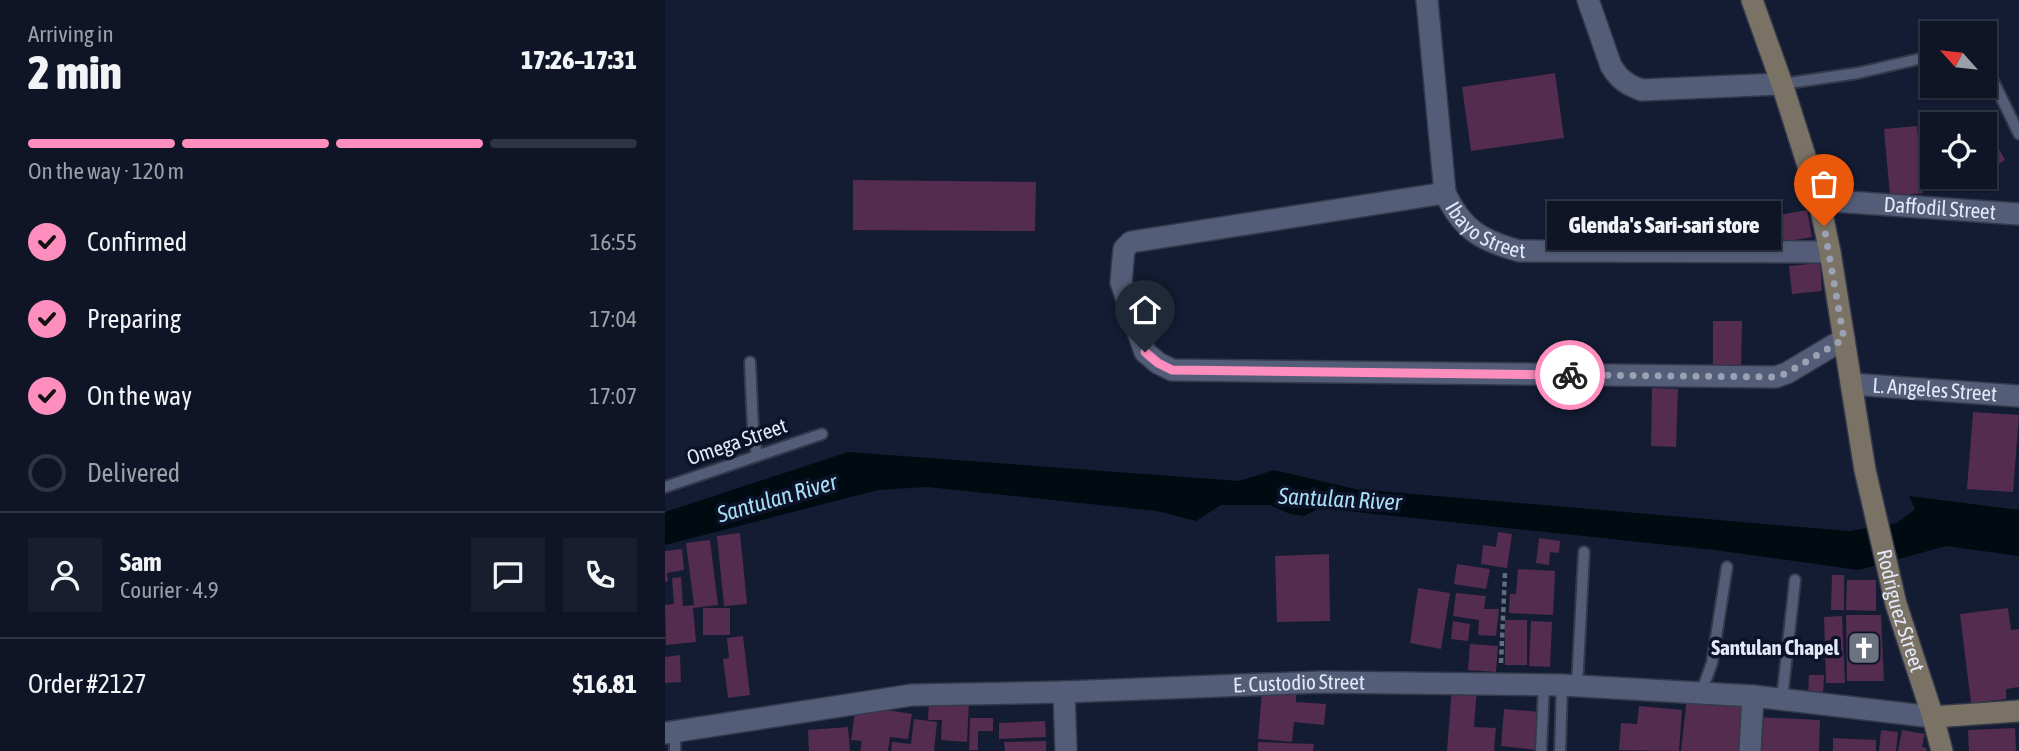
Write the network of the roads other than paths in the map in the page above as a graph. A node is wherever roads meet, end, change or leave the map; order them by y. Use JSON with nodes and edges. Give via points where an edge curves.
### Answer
{"nodes":[{"id":1,"x":1427,"y":0,"type":"edge"},
{"id":2,"x":1588,"y":0,"type":"edge"},
{"id":3,"x":1752,"y":0,"type":"edge"},
{"id":4,"x":1920,"y":59,"type":"edge"},
{"id":5,"x":1782,"y":84,"type":"junction"},
{"id":6,"x":1997,"y":89,"type":"edge"},
{"id":7,"x":2019,"y":134,"type":"edge"},
{"id":8,"x":1445,"y":193,"type":"junction"},
{"id":9,"x":1819,"y":200,"type":"junction"},
{"id":10,"x":2019,"y":214,"type":"edge"},
{"id":11,"x":1830,"y":252,"type":"junction"},
{"id":12,"x":1844,"y":339,"type":"junction"},
{"id":13,"x":750,"y":362,"type":"dead end"},
{"id":14,"x":1851,"y":384,"type":"junction"},
{"id":15,"x":2019,"y":396,"type":"edge"},
{"id":16,"x":822,"y":434,"type":"dead end"},
{"id":17,"x":757,"y":456,"type":"junction"},
{"id":18,"x":665,"y":487,"type":"edge"},
{"id":19,"x":1584,"y":552,"type":"dead end"},
{"id":20,"x":1727,"y":567,"type":"dead end"},
{"id":21,"x":1795,"y":580,"type":"dead end"},
{"id":22,"x":1561,"y":686,"type":"junction"},
{"id":23,"x":1064,"y":692,"type":"junction"},
{"id":24,"x":1701,"y":693,"type":"junction"},
{"id":25,"x":1752,"y":696,"type":"junction"},
{"id":26,"x":1782,"y":699,"type":"junction"},
{"id":27,"x":2019,"y":711,"type":"edge"},
{"id":28,"x":1933,"y":717,"type":"junction"},
{"id":29,"x":672,"y":738,"type":"edge"},
{"id":30,"x":1066,"y":751,"type":"edge"},
{"id":31,"x":1541,"y":751,"type":"edge"},
{"id":32,"x":1560,"y":751,"type":"edge"},
{"id":33,"x":1749,"y":751,"type":"edge"},
{"id":34,"x":1942,"y":751,"type":"edge"}],
"edges":[{"from":1,"to":8,"type":"street","name":"Ibayo Street"},
{"from":2,"to":5,"type":"street","via":[[1611,66],[1632,87]]},
{"from":3,"to":5,"type":"main road","name":"Rodriguez Street"},
{"from":4,"to":5,"type":"lane"},
{"from":5,"to":9,"type":"main road","name":"Rodriguez Street"},
{"from":6,"to":7,"type":"lane"},
{"from":8,"to":11,"type":"street","name":"Ibayo Street","via":[[1469,230],[1518,251]]},
{"from":8,"to":12,"type":"street","name":"Ibayo Street","via":[[1131,242],[1123,249],[1121,282],[1145,352],[1172,370],[1776,377]]},
{"from":9,"to":10,"type":"street","name":"Daffodil Street"},
{"from":9,"to":11,"type":"main road","name":"Rodriguez Street"},
{"from":11,"to":12,"type":"main road","name":"Rodriguez Street"},
{"from":12,"to":14,"type":"main road","name":"Rodriguez Street"},
{"from":13,"to":17,"type":"lane"},
{"from":14,"to":15,"type":"street","name":"L. Angeles Street"},
{"from":14,"to":28,"type":"main road","name":"Rodriguez Street","via":[[1865,470],[1896,604]]},
{"from":16,"to":17,"type":"lane","name":"Omega Street"},
{"from":17,"to":18,"type":"lane","name":"Omega Street"},
{"from":19,"to":22,"type":"lane"},
{"from":20,"to":24,"type":"lane","via":[[1712,663]]},
{"from":21,"to":26,"type":"lane"},
{"from":22,"to":23,"type":"street","name":"E. Custodio Street","via":[[1320,682]]},
{"from":22,"to":24,"type":"street","name":"E. Custodio Street"},
{"from":22,"to":31,"type":"lane"},
{"from":22,"to":32,"type":"lane"},
{"from":23,"to":29,"type":"street","name":"E. Custodio Street","via":[[912,695]]},
{"from":23,"to":30,"type":"street"},
{"from":24,"to":25,"type":"street","name":"E. Custodio Street"},
{"from":25,"to":26,"type":"street","name":"E. Custodio Street"},
{"from":25,"to":33,"type":"street"},
{"from":26,"to":28,"type":"street","name":"E. Custodio Street"},
{"from":27,"to":28,"type":"main road"},
{"from":28,"to":34,"type":"main road","name":"Rodriguez Street"}]}
